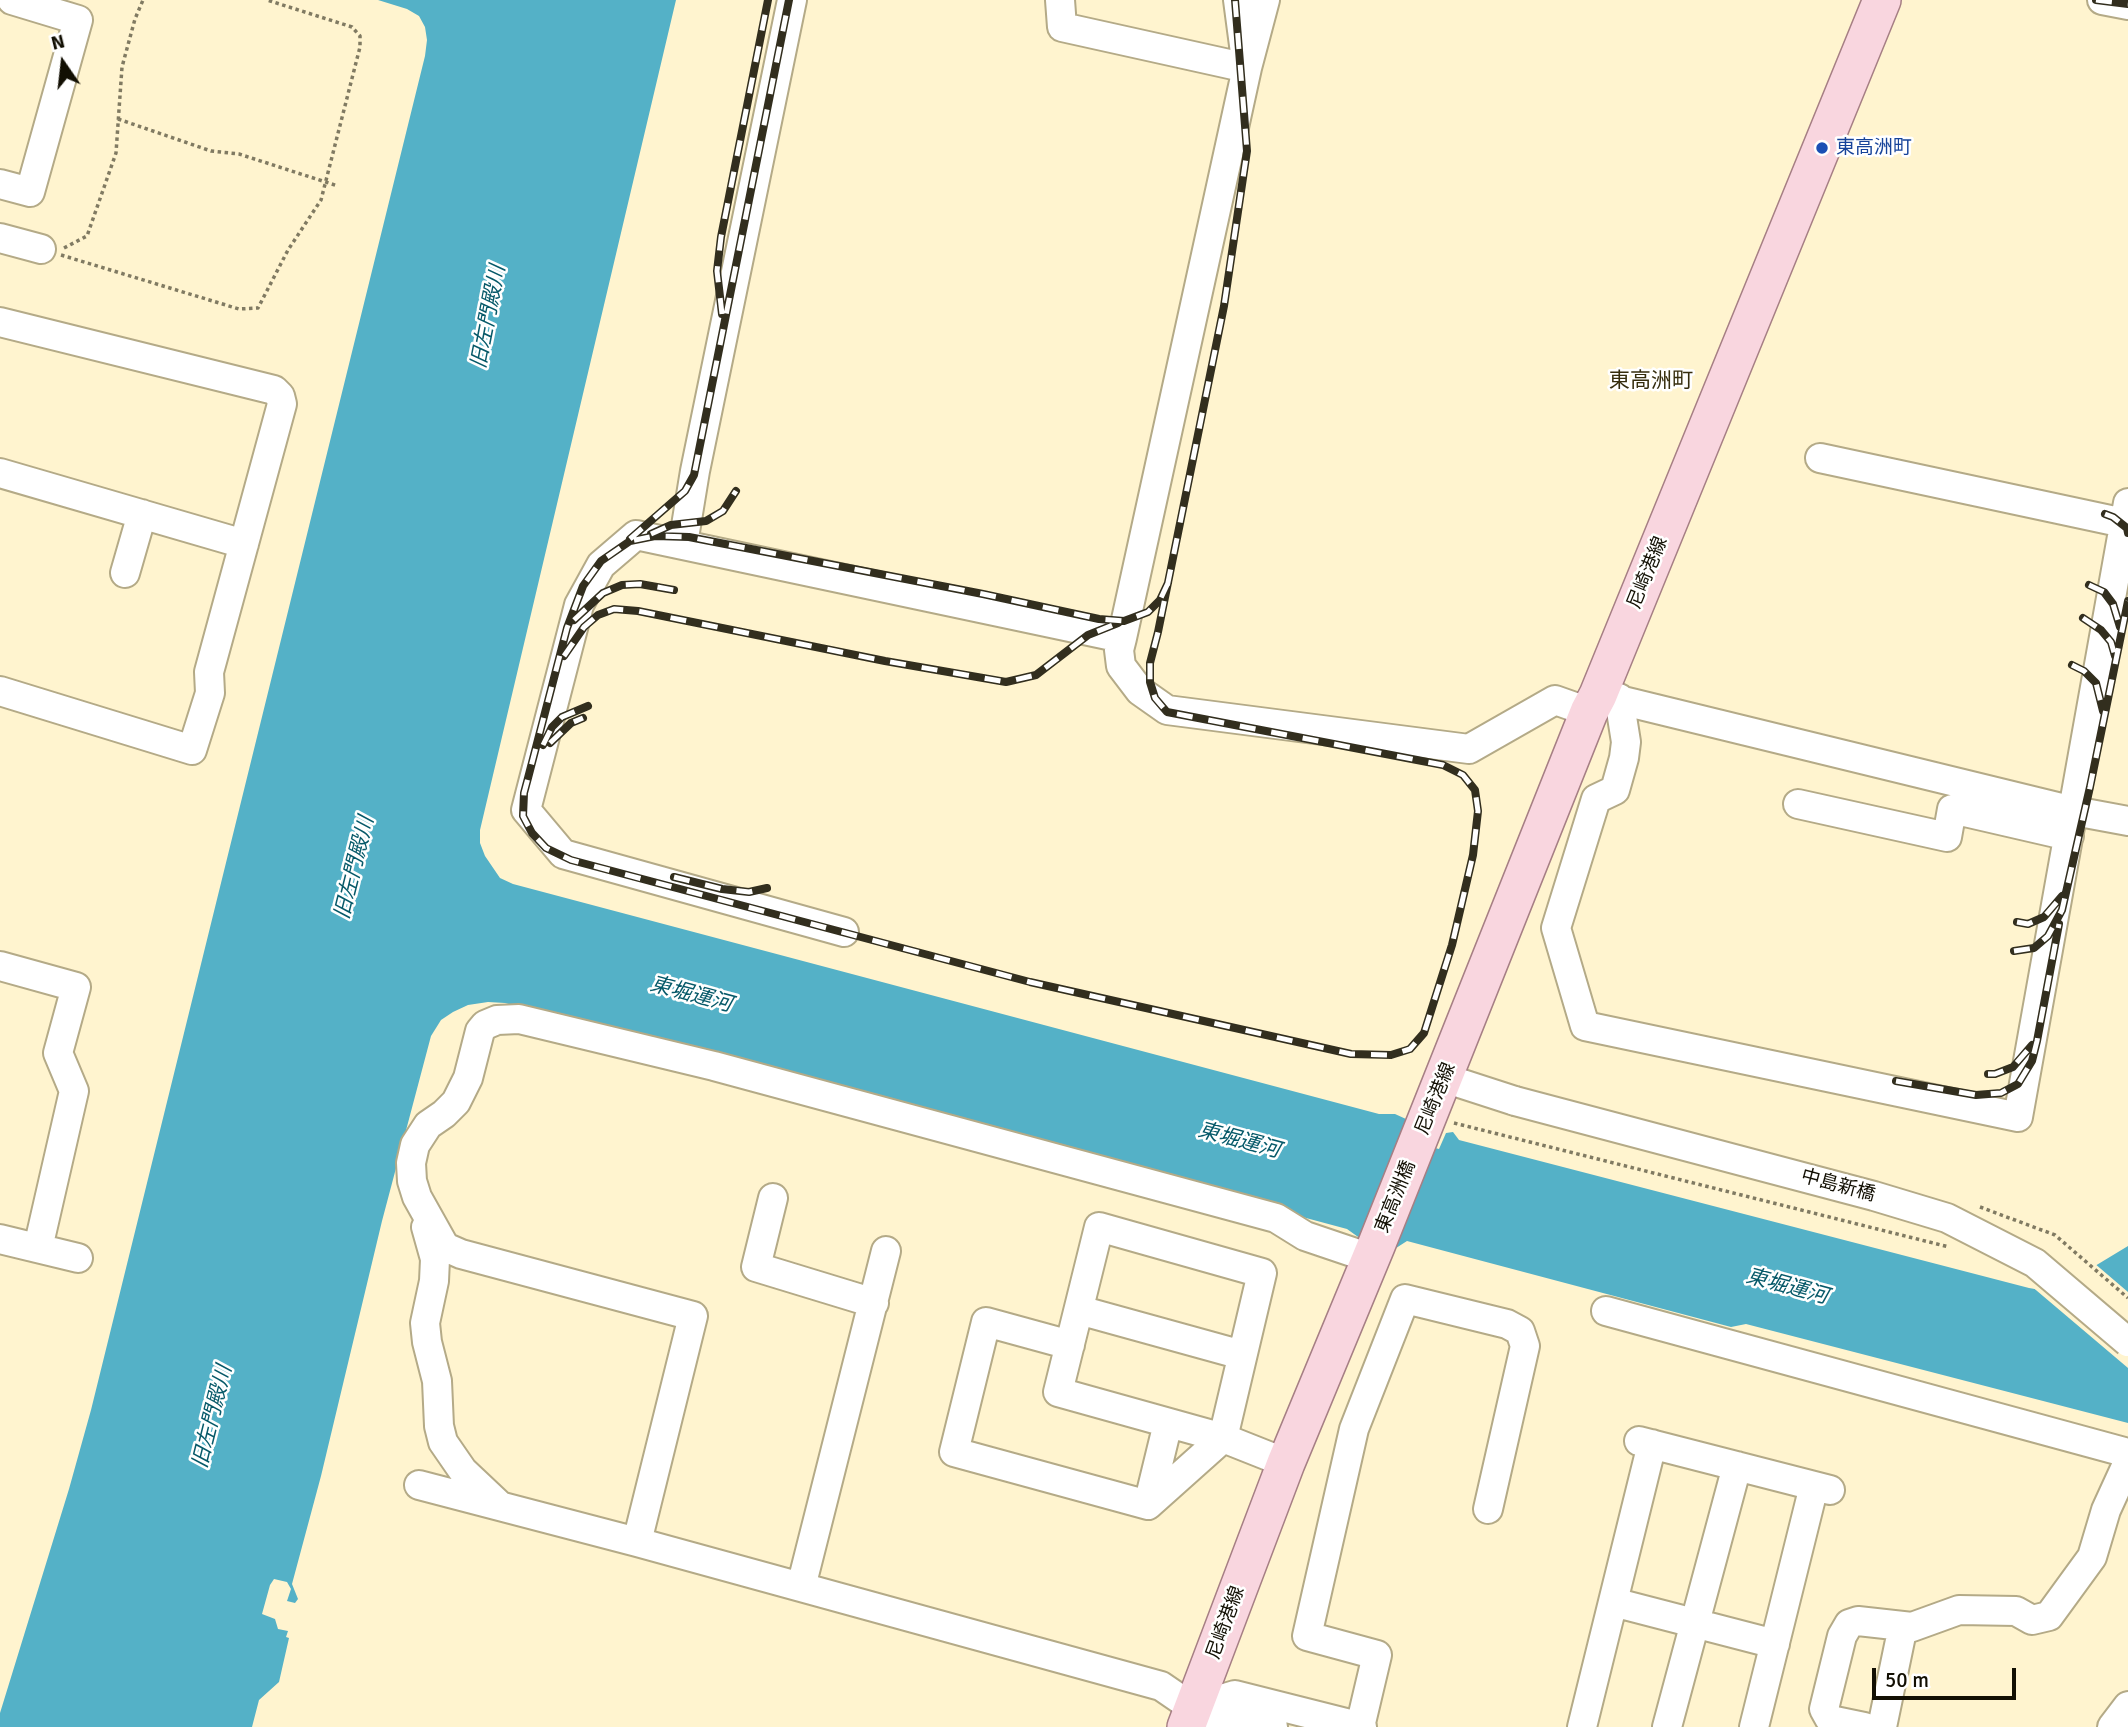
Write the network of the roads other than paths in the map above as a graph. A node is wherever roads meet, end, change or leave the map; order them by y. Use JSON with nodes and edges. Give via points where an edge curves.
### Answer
{"nodes":[{"id":1,"x":12,"y":0,"type":"edge"},
{"id":2,"x":792,"y":0,"type":"edge"},
{"id":3,"x":1060,"y":0,"type":"edge"},
{"id":4,"x":1238,"y":0,"type":"edge"},
{"id":5,"x":1265,"y":0,"type":"edge"},
{"id":6,"x":1882,"y":0,"type":"edge"},
{"id":7,"x":2102,"y":0,"type":"edge"},
{"id":8,"x":2128,"y":5,"type":"edge"},
{"id":9,"x":1247,"y":68,"type":"junction"},
{"id":10,"x":0,"y":184,"type":"edge"},
{"id":11,"x":0,"y":238,"type":"edge"},
{"id":12,"x":41,"y":249,"type":"road end"},
{"id":13,"x":1,"y":328,"type":"edge"},
{"id":14,"x":1820,"y":458,"type":"dead end"},
{"id":15,"x":0,"y":473,"type":"edge"},
{"id":16,"x":2126,"y":513,"type":"edge"},
{"id":17,"x":142,"y":514,"type":"junction"},
{"id":18,"x":244,"y":544,"type":"junction"},
{"id":19,"x":683,"y":544,"type":"junction"},
{"id":20,"x":125,"y":573,"type":"dead end"},
{"id":21,"x":1122,"y":638,"type":"junction"},
{"id":22,"x":2,"y":697,"type":"edge"},
{"id":23,"x":1602,"y":702,"type":"junction"},
{"id":24,"x":1798,"y":804,"type":"dead end"},
{"id":25,"x":2128,"y":821,"type":"edge"},
{"id":26,"x":2072,"y":823,"type":"junction"},
{"id":27,"x":844,"y":932,"type":"dead end"},
{"id":28,"x":0,"y":966,"type":"edge"},
{"id":29,"x":1444,"y":1078,"type":"junction"},
{"id":30,"x":1422,"y":1132,"type":"joint"},
{"id":31,"x":417,"y":1197,"type":"junction"},
{"id":32,"x":773,"y":1198,"type":"dead end"},
{"id":33,"x":0,"y":1239,"type":"edge"},
{"id":34,"x":38,"y":1248,"type":"junction"},
{"id":35,"x":886,"y":1251,"type":"dead end"},
{"id":36,"x":1373,"y":1252,"type":"junction"},
{"id":37,"x":78,"y":1258,"type":"dead end"},
{"id":38,"x":874,"y":1303,"type":"junction"},
{"id":39,"x":1079,"y":1310,"type":"junction"},
{"id":40,"x":1606,"y":1311,"type":"dead end"},
{"id":41,"x":2128,"y":1342,"type":"edge"},
{"id":42,"x":1070,"y":1345,"type":"junction"},
{"id":43,"x":1242,"y":1355,"type":"junction"},
{"id":44,"x":1168,"y":1423,"type":"junction"},
{"id":45,"x":1223,"y":1438,"type":"junction"},
{"id":46,"x":2128,"y":1453,"type":"edge"},
{"id":47,"x":2128,"y":1462,"type":"edge"},
{"id":48,"x":1286,"y":1463,"type":"junction"},
{"id":49,"x":1737,"y":1466,"type":"junction"},
{"id":50,"x":419,"y":1485,"type":"dead end"},
{"id":51,"x":1148,"y":1505,"type":"junction"},
{"id":52,"x":500,"y":1506,"type":"junction"},
{"id":53,"x":1488,"y":1509,"type":"dead end"},
{"id":54,"x":637,"y":1542,"type":"junction"},
{"id":55,"x":801,"y":1587,"type":"junction"},
{"id":56,"x":1613,"y":1602,"type":"junction"},
{"id":57,"x":1694,"y":1624,"type":"junction"},
{"id":58,"x":1903,"y":1626,"type":"junction"},
{"id":59,"x":1775,"y":1644,"type":"junction"},
{"id":60,"x":2128,"y":1706,"type":"edge"},
{"id":61,"x":1201,"y":1721,"type":"edge"},
{"id":62,"x":1272,"y":1727,"type":"edge"},
{"id":63,"x":1361,"y":1727,"type":"edge"},
{"id":64,"x":1582,"y":1727,"type":"edge"},
{"id":65,"x":1667,"y":1727,"type":"edge"},
{"id":66,"x":1754,"y":1727,"type":"edge"},
{"id":67,"x":1864,"y":1727,"type":"edge"},
{"id":68,"x":1882,"y":1727,"type":"edge"},
{"id":69,"x":2112,"y":1727,"type":"edge"}],
"edges":[{"from":1,"to":10,"type":"street","via":[[78,20],[30,192]]},
{"from":2,"to":19,"type":"street"},
{"from":3,"to":9,"type":"street","via":[[1062,27]]},
{"from":4,"to":9,"type":"street"},
{"from":5,"to":9,"type":"street"},
{"from":6,"to":23,"type":"main road","name":"尼崎港線"},
{"from":7,"to":8,"type":"street"},
{"from":9,"to":21,"type":"street"},
{"from":11,"to":12,"type":"street"},
{"from":13,"to":18,"type":"street","via":[[274,390],[282,404]]},
{"from":14,"to":16,"type":"street"},
{"from":15,"to":17,"type":"street"},
{"from":16,"to":26,"type":"street"},
{"from":17,"to":18,"type":"street"},
{"from":17,"to":20,"type":"street"},
{"from":18,"to":22,"type":"street","via":[[209,672],[210,693],[192,750]]},
{"from":19,"to":21,"type":"street"},
{"from":19,"to":27,"type":"street","via":[[636,535],[601,565],[579,604],[526,810],[563,854]]},
{"from":21,"to":23,"type":"street","via":[[1121,666],[1140,691],[1167,710],[1469,749],[1555,700]]},
{"from":23,"to":26,"type":"street"},
{"from":23,"to":26,"type":"street","via":[[1626,742],[1624,758],[1615,790],[1596,799],[1556,928],[1586,1026],[2018,1117]]},
{"from":23,"to":29,"type":"main road","name":"尼崎港線"},
{"from":24,"to":26,"type":"street","via":[[1947,837],[1952,809]]},
{"from":25,"to":26,"type":"street"},
{"from":28,"to":34,"type":"street","via":[[76,987],[58,1053],[74,1091]]},
{"from":29,"to":30,"type":"main road","name":"尼崎港線"},
{"from":29,"to":41,"type":"street","name":"中島新橋","bridge":true,"via":[[1947,1218],[2035,1263]]},
{"from":30,"to":36,"type":"main road","name":"東高洲橋"},
{"from":31,"to":36,"type":"street","via":[[411,1163],[415,1145],[428,1125],[456,1102],[468,1078],[480,1031],[496,1020],[519,1019],[714,1066],[1276,1218],[1305,1236]]},
{"from":31,"to":52,"type":"street","via":[[435,1259],[425,1324],[443,1442],[463,1471]]},
{"from":31,"to":54,"type":"street","via":[[445,1247],[461,1254],[692,1317]]},
{"from":32,"to":38,"type":"street","via":[[755,1267]]},
{"from":33,"to":34,"type":"street"},
{"from":34,"to":37,"type":"street"},
{"from":35,"to":38,"type":"street"},
{"from":36,"to":48,"type":"main road","name":"尼崎港線"},
{"from":38,"to":55,"type":"street"},
{"from":39,"to":42,"type":"street"},
{"from":39,"to":43,"type":"street"},
{"from":39,"to":43,"type":"street","via":[[1099,1227],[1262,1273]]},
{"from":40,"to":46,"type":"street"},
{"from":42,"to":44,"type":"street","via":[[1058,1392]]},
{"from":42,"to":51,"type":"street","via":[[986,1322],[954,1452]]},
{"from":43,"to":45,"type":"street"},
{"from":44,"to":45,"type":"street"},
{"from":44,"to":51,"type":"street"},
{"from":45,"to":48,"type":"street"},
{"from":45,"to":51,"type":"street"},
{"from":47,"to":58,"type":"street","via":[[2106,1510],[2092,1557],[2049,1616],[2032,1620],[2016,1611],[1958,1610]]},
{"from":48,"to":61,"type":"main road","name":"尼崎港線","via":[[1216,1646]]},
{"from":49,"to":56,"type":"street","via":[[1645,1442]]},
{"from":49,"to":57,"type":"street"},
{"from":49,"to":59,"type":"street","via":[[1822,1488]]},
{"from":50,"to":52,"type":"street"},
{"from":52,"to":54,"type":"street"},
{"from":53,"to":63,"type":"street","via":[[1525,1346],[1520,1331],[1405,1299],[1354,1429],[1307,1636],[1377,1656]]},
{"from":54,"to":55,"type":"street"},
{"from":55,"to":61,"type":"street","via":[[1161,1686]]},
{"from":56,"to":57,"type":"street"},
{"from":56,"to":64,"type":"street"},
{"from":57,"to":59,"type":"street"},
{"from":57,"to":65,"type":"street"},
{"from":58,"to":67,"type":"street","via":[[1858,1621],[1849,1624],[1842,1636],[1824,1709],[1835,1721]]},
{"from":58,"to":68,"type":"street"},
{"from":59,"to":66,"type":"street"},
{"from":60,"to":69,"type":"street"},
{"from":61,"to":62,"type":"street"},
{"from":61,"to":63,"type":"street","via":[[1235,1695]]}]}
